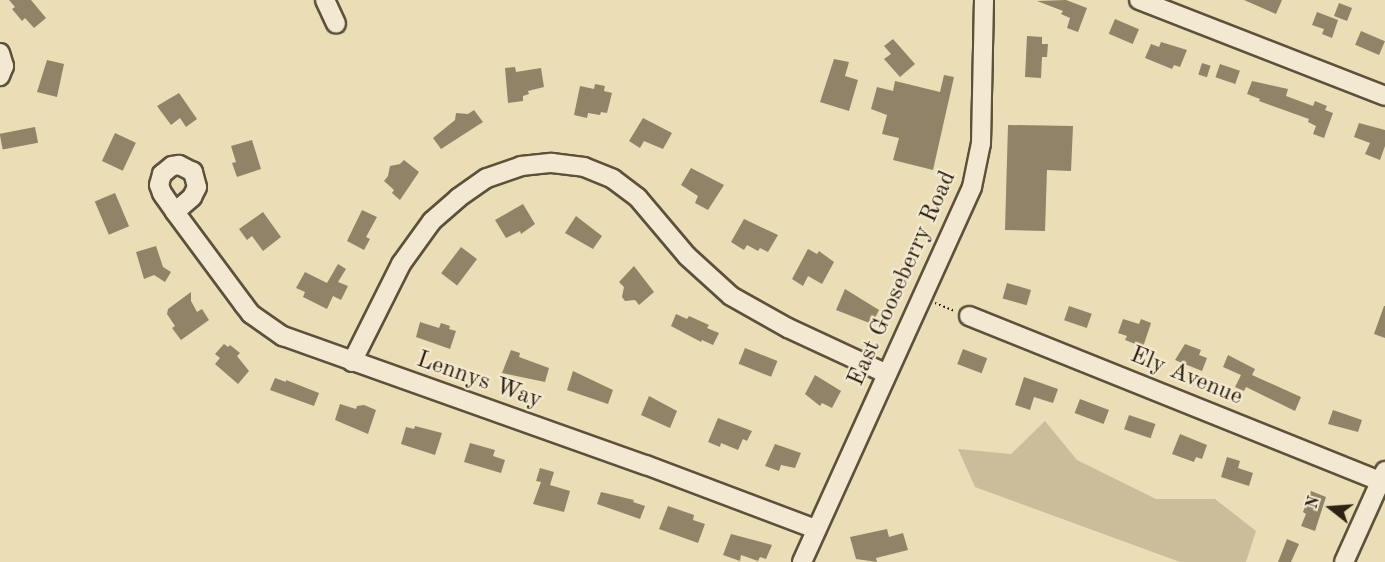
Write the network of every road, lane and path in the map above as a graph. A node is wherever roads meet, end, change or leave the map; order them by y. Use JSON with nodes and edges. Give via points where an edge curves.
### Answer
{"nodes":[{"id":1,"x":325,"y":0,"type":"edge"},
{"id":2,"x":984,"y":0,"type":"edge"},
{"id":3,"x":1139,"y":0,"type":"edge"},
{"id":4,"x":336,"y":24,"type":"dead end"},
{"id":5,"x":0,"y":53,"type":"edge"},
{"id":6,"x":0,"y":76,"type":"edge"},
{"id":7,"x":1385,"y":96,"type":"edge"},
{"id":8,"x":176,"y":212,"type":"dead end"},
{"id":9,"x":922,"y":298,"type":"junction"},
{"id":10,"x":969,"y":316,"type":"joint"},
{"id":11,"x":352,"y":362,"type":"junction"},
{"id":12,"x":887,"y":374,"type":"junction"},
{"id":13,"x":1384,"y":478,"type":"edge"},
{"id":14,"x":815,"y":529,"type":"junction"},
{"id":15,"x":802,"y":562,"type":"edge"},
{"id":16,"x":1344,"y":562,"type":"edge"}],
"edges":[{"from":1,"to":4,"type":"street"},
{"from":2,"to":9,"type":"street","name":"East Gooseberry Road","via":[[978,165],[963,210]]},
{"from":3,"to":7,"type":"street"},
{"from":5,"to":6,"type":"street","via":[[4,66]]},
{"from":8,"to":11,"type":"street","name":"Lennys Way","via":[[260,322],[283,336]]},
{"from":9,"to":10,"type":"path"},
{"from":9,"to":12,"type":"street","name":"East Gooseberry Road"},
{"from":10,"to":13,"type":"street","name":"Ely Avenue"},
{"from":11,"to":12,"type":"street","via":[[401,264],[432,221],[488,178],[521,166],[552,163],[584,167],[613,179],[638,198],[687,256],[731,296],[788,328]]},
{"from":11,"to":14,"type":"street","name":"Lennys Way"},
{"from":12,"to":14,"type":"street","name":"East Gooseberry Road"},
{"from":13,"to":16,"type":"street"},
{"from":14,"to":15,"type":"street","name":"East Gooseberry Road"}]}
